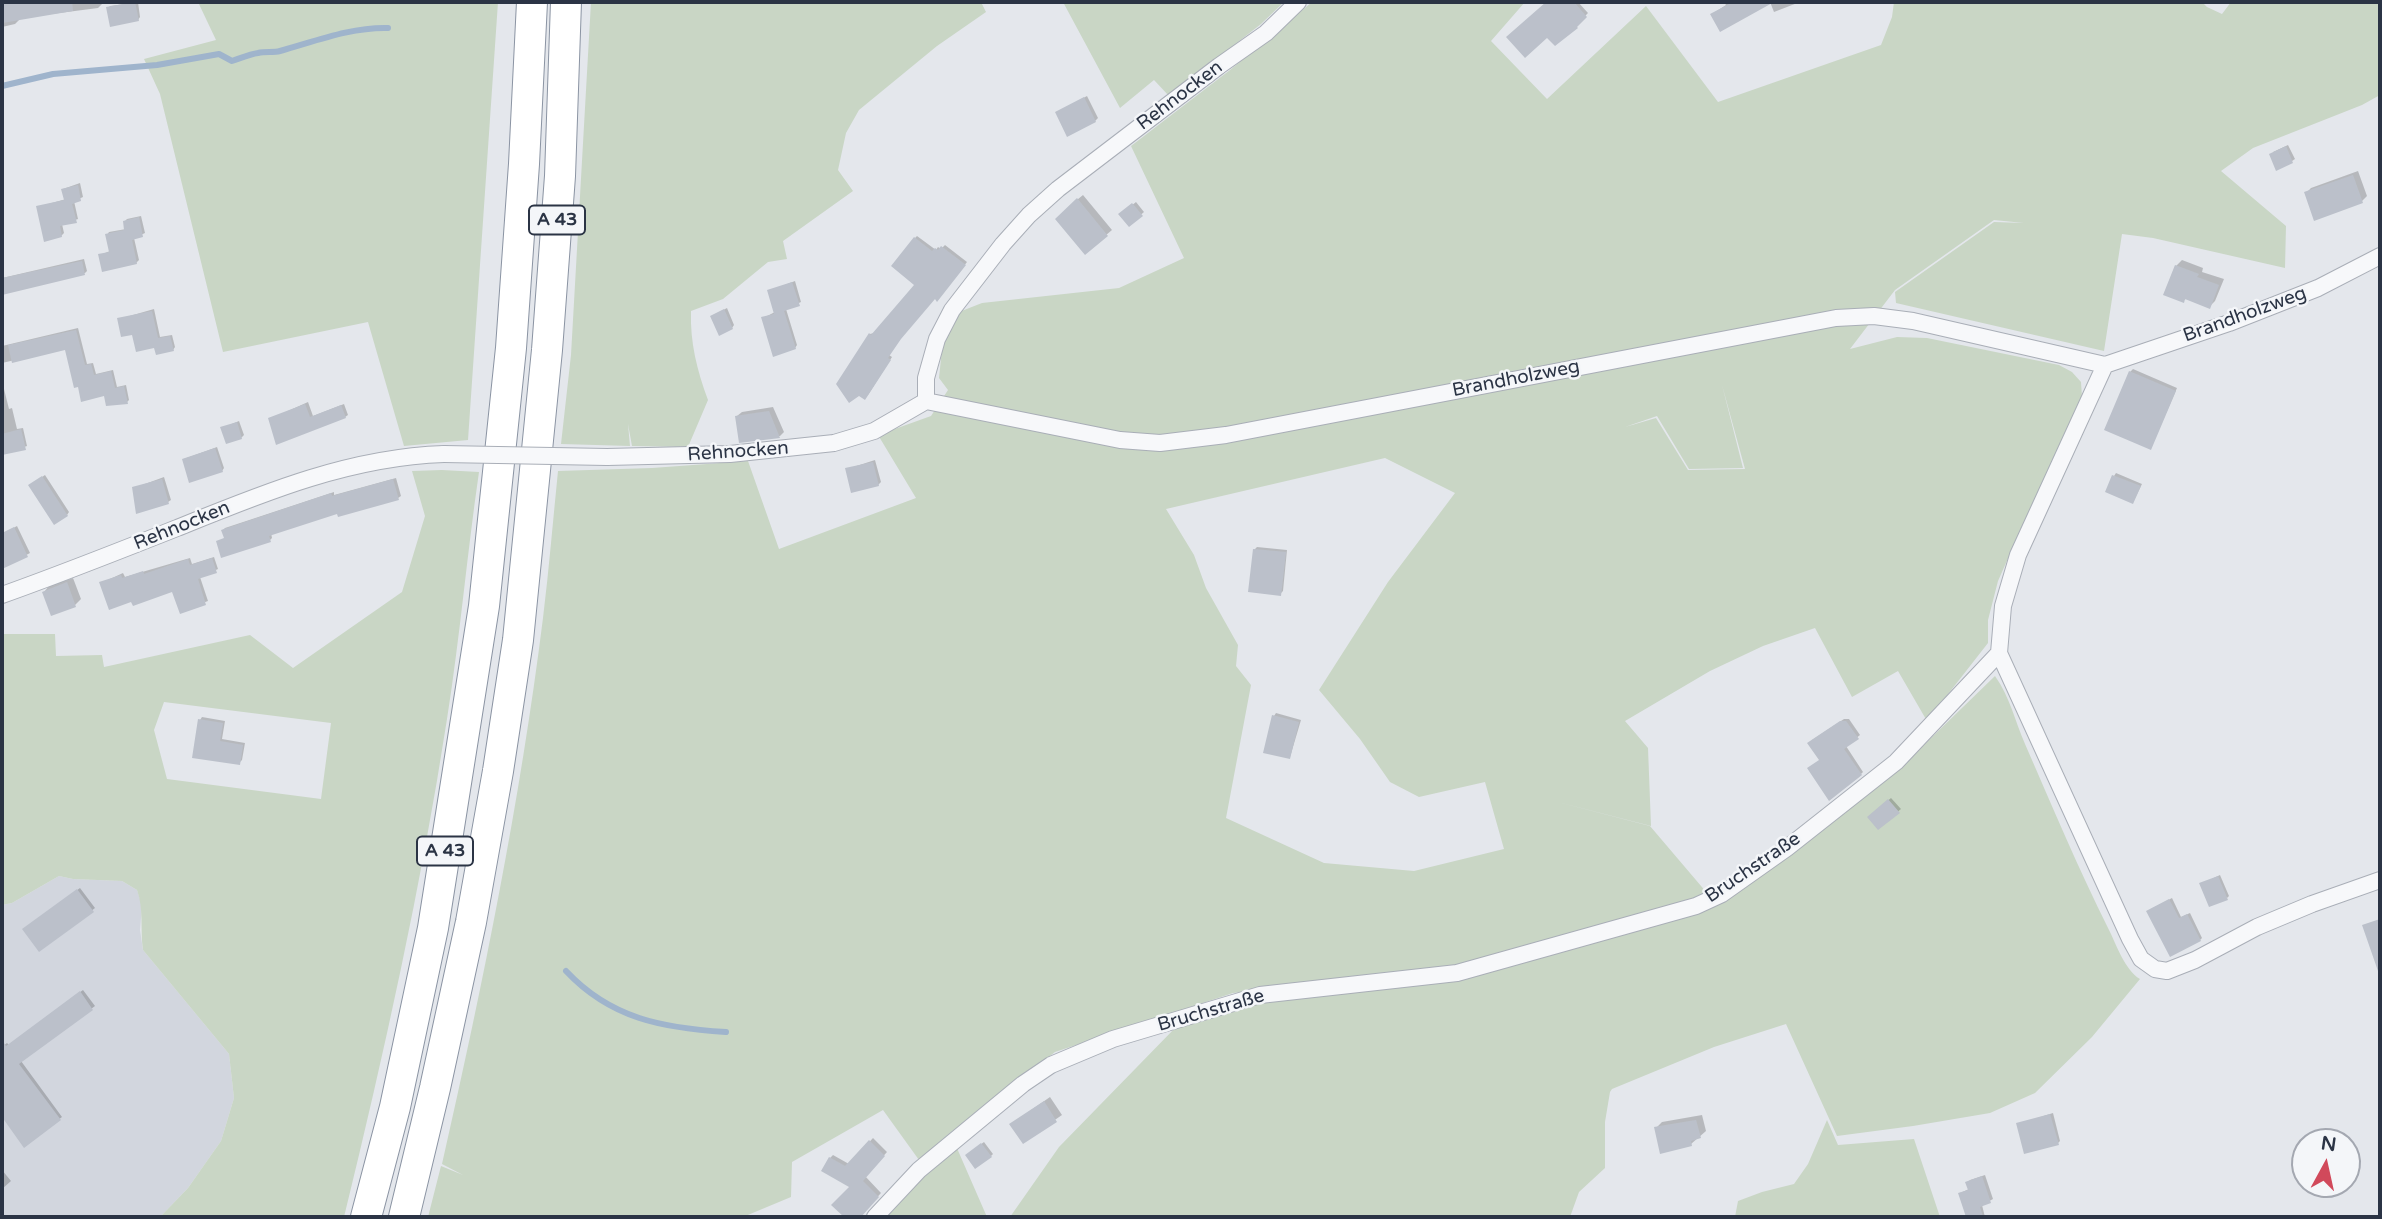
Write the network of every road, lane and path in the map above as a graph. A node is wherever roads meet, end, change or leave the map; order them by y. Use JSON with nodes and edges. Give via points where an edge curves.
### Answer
{"nodes":[{"id":1,"x":532,"y":2,"type":"edge"},
{"id":2,"x":566,"y":2,"type":"edge"},
{"id":3,"x":1298,"y":2,"type":"edge"},
{"id":4,"x":2380,"y":257,"type":"edge"},
{"id":5,"x":2105,"y":365,"type":"junction"},
{"id":6,"x":926,"y":401,"type":"junction"},
{"id":7,"x":2,"y":596,"type":"edge"},
{"id":8,"x":1999,"y":653,"type":"junction"},
{"id":9,"x":2380,"y":880,"type":"edge"},
{"id":10,"x":366,"y":1217,"type":"edge"},
{"id":11,"x":404,"y":1217,"type":"edge"},
{"id":12,"x":875,"y":1217,"type":"edge"}],
"edges":[{"from":1,"to":10,"type":"highway","number":"A 43","via":[[511,348],[484,606],[433,928]]},
{"from":2,"to":11,"type":"highway","number":"A 43","via":[[547,350],[518,640],[471,922]]},
{"from":3,"to":6,"type":"street","name":"Rehnocken","via":[[1266,33],[1029,215],[952,310],[937,339],[926,378]]},
{"from":4,"to":5,"type":"street","name":"Brandholzweg","via":[[2318,288],[2229,323]]},
{"from":5,"to":6,"type":"street","name":"Brandholzweg","via":[[1874,316],[1836,318],[1226,435],[1160,443],[1120,440]]},
{"from":5,"to":8,"type":"street","via":[[2018,555],[2003,606]]},
{"from":6,"to":7,"type":"street","name":"Rehnocken","bridge":true,"via":[[874,430],[834,443],[730,454],[444,454],[378,460],[267,492]]},
{"from":8,"to":9,"type":"street","via":[[2130,939],[2141,959],[2155,969],[2168,971],[2312,904]]},
{"from":8,"to":12,"type":"street","name":"Bruchstraße","via":[[1896,762],[1722,894],[1696,906],[1457,973],[1260,995],[1113,1039],[1051,1065],[1023,1084],[919,1170]]}]}
